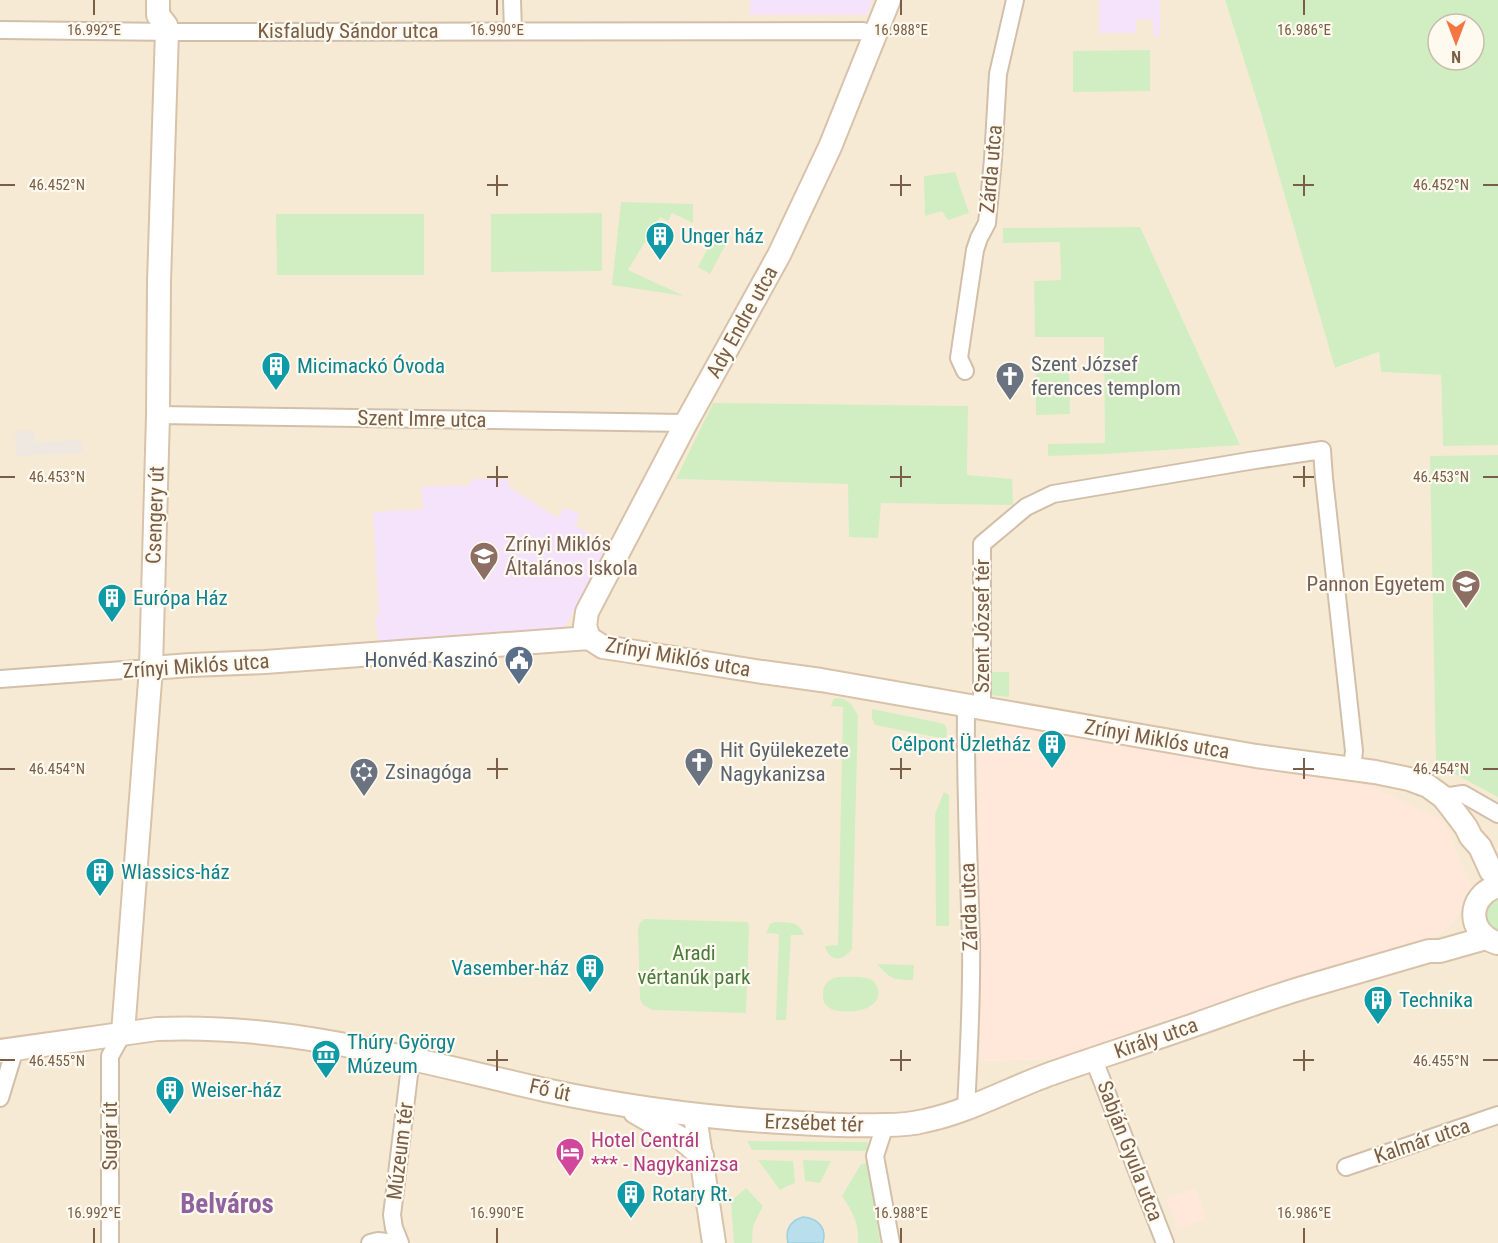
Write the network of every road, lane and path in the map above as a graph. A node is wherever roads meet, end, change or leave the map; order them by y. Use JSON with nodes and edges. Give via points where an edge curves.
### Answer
{"nodes":[{"id":1,"x":158,"y":0,"type":"edge"},
{"id":2,"x":512,"y":0,"type":"edge"},
{"id":3,"x":889,"y":0,"type":"edge"},
{"id":4,"x":1015,"y":0,"type":"edge"},
{"id":5,"x":0,"y":30,"type":"edge"},
{"id":6,"x":167,"y":31,"type":"junction"},
{"id":7,"x":513,"y":31,"type":"junction"},
{"id":8,"x":875,"y":38,"type":"junction"},
{"id":9,"x":965,"y":371,"type":"dead end"},
{"id":10,"x":158,"y":415,"type":"junction"},
{"id":11,"x":686,"y":423,"type":"junction"},
{"id":12,"x":589,"y":638,"type":"junction"},
{"id":13,"x":151,"y":668,"type":"junction"},
{"id":14,"x":0,"y":679,"type":"edge"},
{"id":15,"x":974,"y":706,"type":"junction"},
{"id":16,"x":1352,"y":769,"type":"junction"},
{"id":17,"x":1443,"y":798,"type":"junction"},
{"id":18,"x":1498,"y":814,"type":"edge"},
{"id":19,"x":1471,"y":837,"type":"junction"},
{"id":20,"x":1498,"y":877,"type":"edge"},
{"id":21,"x":1485,"y":897,"type":"edge"},
{"id":22,"x":1493,"y":944,"type":"edge"},
{"id":23,"x":1429,"y":951,"type":"junction"},
{"id":24,"x":123,"y":1033,"type":"junction"},
{"id":25,"x":8,"y":1050,"type":"edge"},
{"id":26,"x":411,"y":1058,"type":"junction"},
{"id":27,"x":1094,"y":1060,"type":"junction"},
{"id":28,"x":0,"y":1098,"type":"edge"},
{"id":29,"x":623,"y":1105,"type":"junction"},
{"id":30,"x":966,"y":1108,"type":"junction"},
{"id":31,"x":1498,"y":1115,"type":"edge"},
{"id":32,"x":695,"y":1116,"type":"junction"},
{"id":33,"x":729,"y":1119,"type":"joint"},
{"id":34,"x":885,"y":1125,"type":"junction"},
{"id":35,"x":702,"y":1156,"type":"junction"},
{"id":36,"x":1346,"y":1167,"type":"dead end"},
{"id":37,"x":110,"y":1243,"type":"edge"},
{"id":38,"x":370,"y":1243,"type":"edge"},
{"id":39,"x":398,"y":1243,"type":"edge"},
{"id":40,"x":714,"y":1243,"type":"edge"},
{"id":41,"x":891,"y":1243,"type":"edge"},
{"id":42,"x":1166,"y":1243,"type":"edge"}],
"edges":[{"from":1,"to":6,"type":"street","name":"Csengery út","via":[[158,15]]},
{"from":2,"to":7,"type":"street"},
{"from":3,"to":8,"type":"street","name":"Ady Endre utca"},
{"from":4,"to":9,"type":"street","name":"Zárda utca","via":[[998,74],[987,223],[975,250],[969,281],[959,358]]},
{"from":5,"to":6,"type":"street","name":"Kisfaludy Sándor utca"},
{"from":6,"to":7,"type":"street","name":"Kisfaludy Sándor utca"},
{"from":6,"to":10,"type":"street","name":"Csengery út"},
{"from":7,"to":8,"type":"street","name":"Kisfaludy Sándor utca","via":[[863,31]]},
{"from":8,"to":11,"type":"street","name":"Ady Endre utca","via":[[830,147],[778,255]]},
{"from":10,"to":11,"type":"street","name":"Szent Imre utca"},
{"from":10,"to":13,"type":"street","name":"Csengery út"},
{"from":11,"to":12,"type":"street","name":"Ady Endre utca","via":[[587,612],[585,626]]},
{"from":12,"to":13,"type":"street","name":"Zrínyi Miklós utca"},
{"from":12,"to":15,"type":"street","name":"Zrínyi Miklós utca","via":[[603,647]]},
{"from":13,"to":14,"type":"street","name":"Zrínyi Miklós utca"},
{"from":13,"to":24,"type":"street","name":"Csengery út"},
{"from":15,"to":16,"type":"street","name":"Zrínyi Miklós utca"},
{"from":15,"to":16,"type":"street","name":"Szent József tér","via":[[982,544],[1026,507],[1053,494],[1322,450],[1354,751]]},
{"from":15,"to":30,"type":"street","name":"Zárda utca","via":[[965,762],[971,945]]},
{"from":16,"to":17,"type":"street","name":"Zrínyi Miklós utca","via":[[1422,783]]},
{"from":17,"to":18,"type":"street","via":[[1464,794]]},
{"from":17,"to":19,"type":"street","name":"Zrínyi Miklós utca"},
{"from":19,"to":20,"type":"street","name":"Zrínyi Miklós utca"},
{"from":19,"to":21,"type":"street","name":"Zrínyi Miklós utca","via":[[1478,885]]},
{"from":21,"to":22,"type":"street","name":"Zrínyi Miklós utca","via":[[1476,926]]},
{"from":21,"to":23,"type":"street","name":"Király utca","via":[[1459,931]]},
{"from":22,"to":23,"type":"street","name":"Király utca"},
{"from":23,"to":27,"type":"street","name":"Király utca","via":[[1306,987]]},
{"from":24,"to":25,"type":"street","name":"Fő út"},
{"from":24,"to":26,"type":"street","name":"Fő út","via":[[232,1029]]},
{"from":24,"to":37,"type":"street","name":"Sugár út","via":[[110,1056]]},
{"from":25,"to":28,"type":"street"},
{"from":26,"to":29,"type":"street","name":"Fő út"},
{"from":26,"to":39,"type":"street","name":"Múzeum tér","via":[[392,1215]]},
{"from":27,"to":30,"type":"street","name":"Király utca"},
{"from":27,"to":42,"type":"street","name":"Sabján Gyula utca"},
{"from":29,"to":32,"type":"street","name":"Fő út"},
{"from":29,"to":35,"type":"street"},
{"from":30,"to":34,"type":"street","name":"Király utca","via":[[921,1122]]},
{"from":31,"to":36,"type":"street","name":"Kalmár utca"},
{"from":32,"to":33,"type":"street","name":"Fő út"},
{"from":32,"to":35,"type":"street"},
{"from":33,"to":34,"type":"street","name":"Erzsébet tér"},
{"from":34,"to":41,"type":"street","name":"Erzsébet tér","via":[[875,1156]]},
{"from":35,"to":40,"type":"street"},
{"from":38,"to":39,"type":"street","name":"Múzeum tér"}]}
